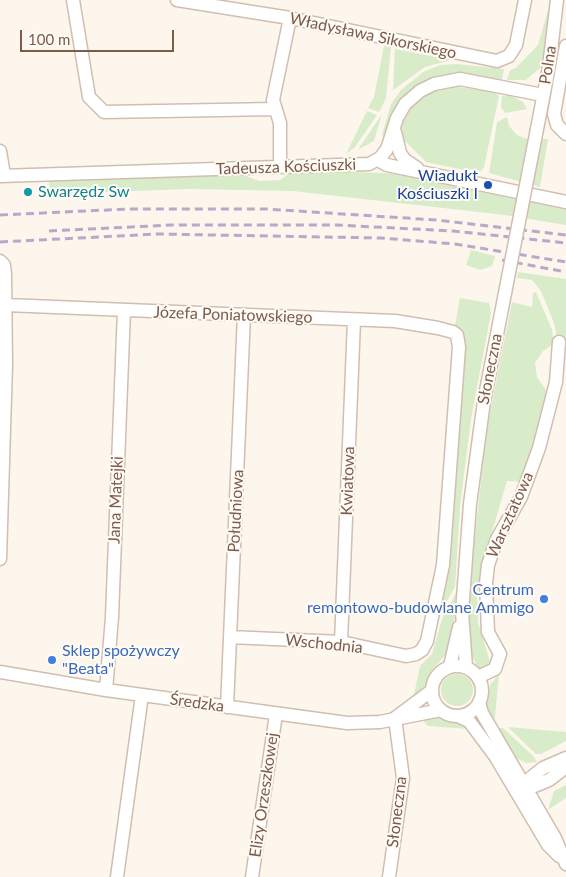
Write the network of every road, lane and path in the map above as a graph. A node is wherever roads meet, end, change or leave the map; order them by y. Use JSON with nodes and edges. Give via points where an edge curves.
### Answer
{"nodes":[{"id":1,"x":73,"y":0,"type":"edge"},
{"id":2,"x":177,"y":0,"type":"edge"},
{"id":3,"x":525,"y":0,"type":"edge"},
{"id":4,"x":557,"y":0,"type":"edge"},
{"id":5,"x":290,"y":18,"type":"junction"},
{"id":6,"x":566,"y":46,"type":"edge"},
{"id":7,"x":543,"y":95,"type":"junction"},
{"id":8,"x":275,"y":109,"type":"junction"},
{"id":9,"x":394,"y":127,"type":"junction"},
{"id":10,"x":537,"y":129,"type":"joint"},
{"id":11,"x":566,"y":134,"type":"edge"},
{"id":12,"x":0,"y":151,"type":"edge"},
{"id":13,"x":378,"y":160,"type":"junction"},
{"id":14,"x":280,"y":167,"type":"junction"},
{"id":15,"x":422,"y":170,"type":"junction"},
{"id":16,"x":2,"y":175,"type":"edge"},
{"id":17,"x":566,"y":202,"type":"edge"},
{"id":18,"x":0,"y":261,"type":"edge"},
{"id":19,"x":6,"y":304,"type":"junction"},
{"id":20,"x":124,"y":310,"type":"junction"},
{"id":21,"x":244,"y":315,"type":"junction"},
{"id":22,"x":354,"y":320,"type":"junction"},
{"id":23,"x":457,"y":335,"type":"joint"},
{"id":24,"x":559,"y":342,"type":"dead end"},
{"id":25,"x":0,"y":559,"type":"edge"},
{"id":26,"x":462,"y":612,"type":"junction"},
{"id":27,"x":230,"y":637,"type":"junction"},
{"id":28,"x":341,"y":642,"type":"junction"},
{"id":29,"x":416,"y":654,"type":"joint"},
{"id":30,"x":450,"y":666,"type":"junction"},
{"id":31,"x":466,"y":667,"type":"junction"},
{"id":32,"x":0,"y":672,"type":"edge"},
{"id":33,"x":478,"y":677,"type":"junction"},
{"id":34,"x":106,"y":690,"type":"junction"},
{"id":35,"x":431,"y":691,"type":"junction"},
{"id":36,"x":142,"y":695,"type":"junction"},
{"id":37,"x":479,"y":702,"type":"junction"},
{"id":38,"x":227,"y":707,"type":"junction"},
{"id":39,"x":441,"y":710,"type":"junction"},
{"id":40,"x":276,"y":714,"type":"junction"},
{"id":41,"x":458,"y":716,"type":"junction"},
{"id":42,"x":395,"y":718,"type":"junction"},
{"id":43,"x":566,"y":758,"type":"edge"},
{"id":44,"x":514,"y":767,"type":"junction"},
{"id":45,"x":566,"y":767,"type":"edge"},
{"id":46,"x":543,"y":768,"type":"junction"},
{"id":47,"x":522,"y":789,"type":"junction"},
{"id":48,"x":565,"y":863,"type":"edge"},
{"id":49,"x":117,"y":877,"type":"edge"},
{"id":50,"x":252,"y":877,"type":"edge"},
{"id":51,"x":390,"y":877,"type":"edge"}],
"edges":[{"from":1,"to":8,"type":"street","via":[[88,97],[104,112]]},
{"from":2,"to":5,"type":"street","name":"Władysława Sikorskiego"},
{"from":3,"to":5,"type":"street","name":"Władysława Sikorskiego","via":[[516,45],[509,56],[497,61]]},
{"from":4,"to":7,"type":"street","name":"Polna"},
{"from":5,"to":8,"type":"street","via":[[273,98]]},
{"from":6,"to":11,"type":"street","via":[[554,114],[557,125]]},
{"from":7,"to":9,"type":"street","via":[[467,80],[444,81],[412,96]]},
{"from":7,"to":10,"type":"street","name":"Polna"},
{"from":8,"to":14,"type":"street","via":[[280,123]]},
{"from":9,"to":13,"type":"street","via":[[387,149]]},
{"from":9,"to":15,"type":"street","via":[[400,153]]},
{"from":10,"to":26,"type":"street","name":"Słoneczna","bridge":true,"via":[[476,447]]},
{"from":12,"to":16,"type":"street"},
{"from":13,"to":14,"type":"street","name":"Tadeusza Kościuszki","via":[[369,164]]},
{"from":13,"to":15,"type":"street","name":"Tadeusza Kościuszki","via":[[387,165]]},
{"from":14,"to":16,"type":"street","name":"Tadeusza Kościuszki"},
{"from":15,"to":17,"type":"street","name":"Tadeusza Kościuszki"},
{"from":18,"to":19,"type":"street","via":[[5,268]]},
{"from":19,"to":20,"type":"street","name":"Józefa Poniatowskiego"},
{"from":19,"to":25,"type":"street"},
{"from":20,"to":21,"type":"street","name":"Józefa Poniatowskiego"},
{"from":20,"to":34,"type":"street","name":"Jana Matejki","via":[[112,617]]},
{"from":21,"to":22,"type":"street","name":"Józefa Poniatowskiego"},
{"from":21,"to":27,"type":"street","name":"Południowa"},
{"from":22,"to":23,"type":"street","name":"Józefa Poniatowskiego","via":[[405,322]]},
{"from":22,"to":28,"type":"street","name":"Kwiatowa"},
{"from":23,"to":29,"type":"street","name":"Słoneczna","via":[[459,347],[443,565],[427,641]]},
{"from":24,"to":33,"type":"street","name":"Warsztatowa","via":[[556,382],[539,448],[521,497],[497,538],[488,565],[488,632],[500,654],[495,669]]},
{"from":26,"to":30,"type":"street","name":"Słoneczna"},
{"from":26,"to":31,"type":"street","name":"Słoneczna"},
{"from":27,"to":28,"type":"street","name":"Wschodnia"},
{"from":27,"to":38,"type":"street","name":"Południowa"},
{"from":28,"to":29,"type":"street","name":"Wschodnia","via":[[406,656]]},
{"from":30,"to":31,"type":"street"},
{"from":30,"to":35,"type":"street","via":[[435,678]]},
{"from":31,"to":33,"type":"street"},
{"from":32,"to":34,"type":"street","name":"Średzka"},
{"from":33,"to":37,"type":"street","via":[[482,687]]},
{"from":34,"to":36,"type":"street","name":"Średzka"},
{"from":35,"to":39,"type":"street","via":[[435,704]]},
{"from":35,"to":42,"type":"street","name":"Średzka"},
{"from":36,"to":38,"type":"street","name":"Średzka"},
{"from":36,"to":49,"type":"street"},
{"from":37,"to":41,"type":"street","via":[[471,711]]},
{"from":37,"to":44,"type":"street","via":[[482,713]]},
{"from":38,"to":40,"type":"street","name":"Średzka"},
{"from":39,"to":41,"type":"street"},
{"from":39,"to":42,"type":"street","name":"Średzka"},
{"from":40,"to":42,"type":"street","name":"Średzka","via":[[347,723]]},
{"from":40,"to":50,"type":"street","name":"Elizy Orzeszkowej"},
{"from":41,"to":47,"type":"street","via":[[478,733]]},
{"from":42,"to":51,"type":"street","name":"Słoneczna","via":[[403,778]]},
{"from":43,"to":46,"type":"street"},
{"from":44,"to":46,"type":"street"},
{"from":44,"to":47,"type":"street"},
{"from":45,"to":47,"type":"street","via":[[549,780]]},
{"from":46,"to":47,"type":"street"},
{"from":47,"to":48,"type":"street","via":[[548,844]]}]}
